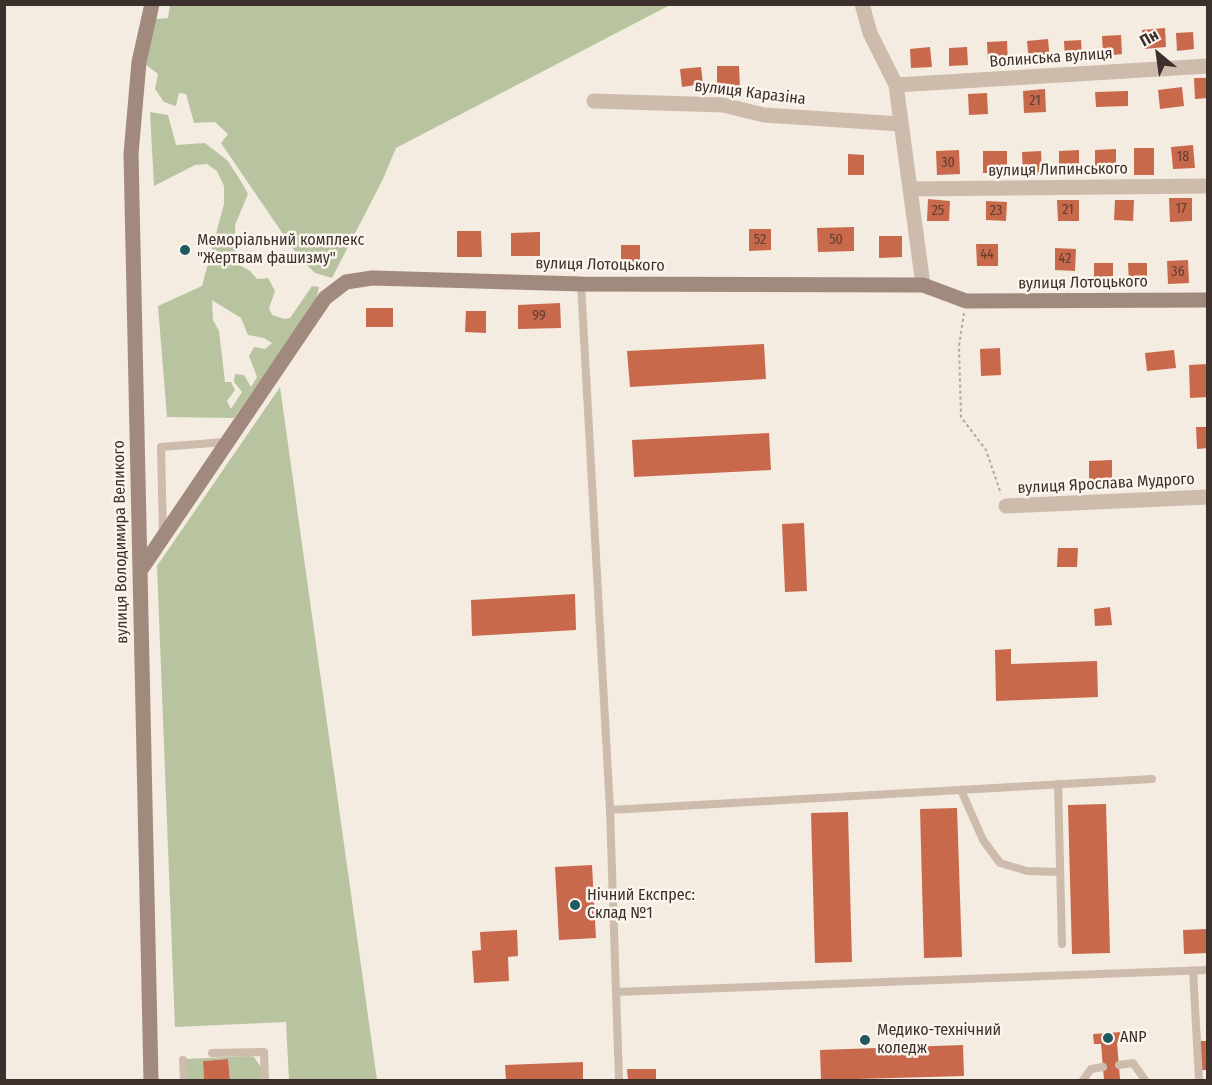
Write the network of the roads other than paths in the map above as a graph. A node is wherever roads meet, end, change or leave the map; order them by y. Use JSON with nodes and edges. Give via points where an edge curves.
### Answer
{"nodes":[{"id":1,"x":152,"y":4,"type":"edge"},
{"id":2,"x":862,"y":4,"type":"edge"},
{"id":3,"x":1208,"y":66,"type":"edge"},
{"id":4,"x":896,"y":86,"type":"junction"},
{"id":5,"x":594,"y":101,"type":"dead end"},
{"id":6,"x":901,"y":124,"type":"junction"},
{"id":7,"x":1208,"y":186,"type":"edge"},
{"id":8,"x":909,"y":189,"type":"junction"},
{"id":9,"x":581,"y":284,"type":"junction"},
{"id":10,"x":923,"y":285,"type":"junction"},
{"id":11,"x":1208,"y":300,"type":"edge"},
{"id":12,"x":227,"y":442,"type":"junction"},
{"id":13,"x":1208,"y":497,"type":"edge"},
{"id":14,"x":1006,"y":507,"type":"road end"},
{"id":15,"x":163,"y":537,"type":"junction"},
{"id":16,"x":140,"y":571,"type":"junction"},
{"id":17,"x":1152,"y":779,"type":"dead end"},
{"id":18,"x":1058,"y":784,"type":"junction"},
{"id":19,"x":962,"y":790,"type":"junction"},
{"id":20,"x":610,"y":810,"type":"junction"},
{"id":21,"x":1059,"y":872,"type":"junction"},
{"id":22,"x":1062,"y":944,"type":"dead end"},
{"id":23,"x":1192,"y":970,"type":"junction"},
{"id":24,"x":1208,"y":970,"type":"edge"},
{"id":25,"x":616,"y":992,"type":"junction"},
{"id":26,"x":212,"y":1053,"type":"dead end"},
{"id":27,"x":183,"y":1060,"type":"dead end"},
{"id":28,"x":1119,"y":1065,"type":"dead end"},
{"id":29,"x":1103,"y":1068,"type":"dead end"},
{"id":30,"x":151,"y":1080,"type":"edge"},
{"id":31,"x":184,"y":1080,"type":"edge"},
{"id":32,"x":266,"y":1080,"type":"edge"},
{"id":33,"x":619,"y":1080,"type":"edge"},
{"id":34,"x":1083,"y":1080,"type":"edge"},
{"id":35,"x":1145,"y":1080,"type":"edge"},
{"id":36,"x":1199,"y":1080,"type":"edge"}],
"edges":[{"from":1,"to":16,"type":"street","name":"вулиця Володимира Великого","via":[[139,62],[131,154]]},
{"from":2,"to":4,"type":"street","via":[[870,33]]},
{"from":3,"to":4,"type":"street","name":"Волинська вулиця"},
{"from":4,"to":6,"type":"street"},
{"from":5,"to":6,"type":"street","name":"вулиця Каразіна","via":[[723,105],[764,116]]},
{"from":6,"to":8,"type":"street"},
{"from":7,"to":8,"type":"street","name":"вулиця Липинського"},
{"from":8,"to":10,"type":"street"},
{"from":9,"to":10,"type":"street","name":"вулиця Лотоцького"},
{"from":9,"to":12,"type":"street","name":"вулиця Лотоцького","via":[[372,278],[346,282],[325,298]]},
{"from":9,"to":20,"type":"lane"},
{"from":10,"to":11,"type":"street","name":"вулиця Лотоцького","via":[[966,301]]},
{"from":12,"to":15,"type":"street","name":"вулиця Лотоцького"},
{"from":12,"to":15,"type":"lane","via":[[160,447]]},
{"from":13,"to":14,"type":"street","name":"вулиця Ярослава Мудрого"},
{"from":15,"to":16,"type":"street","name":"вулиця Лотоцького"},
{"from":16,"to":30,"type":"street","name":"вулиця Володимира Великого"},
{"from":17,"to":18,"type":"lane"},
{"from":18,"to":19,"type":"lane"},
{"from":18,"to":21,"type":"lane"},
{"from":19,"to":20,"type":"lane"},
{"from":19,"to":21,"type":"lane","via":[[983,840],[999,863],[1027,871]]},
{"from":20,"to":25,"type":"lane"},
{"from":21,"to":22,"type":"lane"},
{"from":23,"to":24,"type":"lane"},
{"from":23,"to":25,"type":"lane"},
{"from":23,"to":36,"type":"lane"},
{"from":25,"to":33,"type":"lane"},
{"from":26,"to":32,"type":"lane","via":[[264,1052]]},
{"from":27,"to":31,"type":"lane"},
{"from":28,"to":35,"type":"lane","via":[[1133,1063]]},
{"from":29,"to":34,"type":"lane","via":[[1091,1069]]}]}
